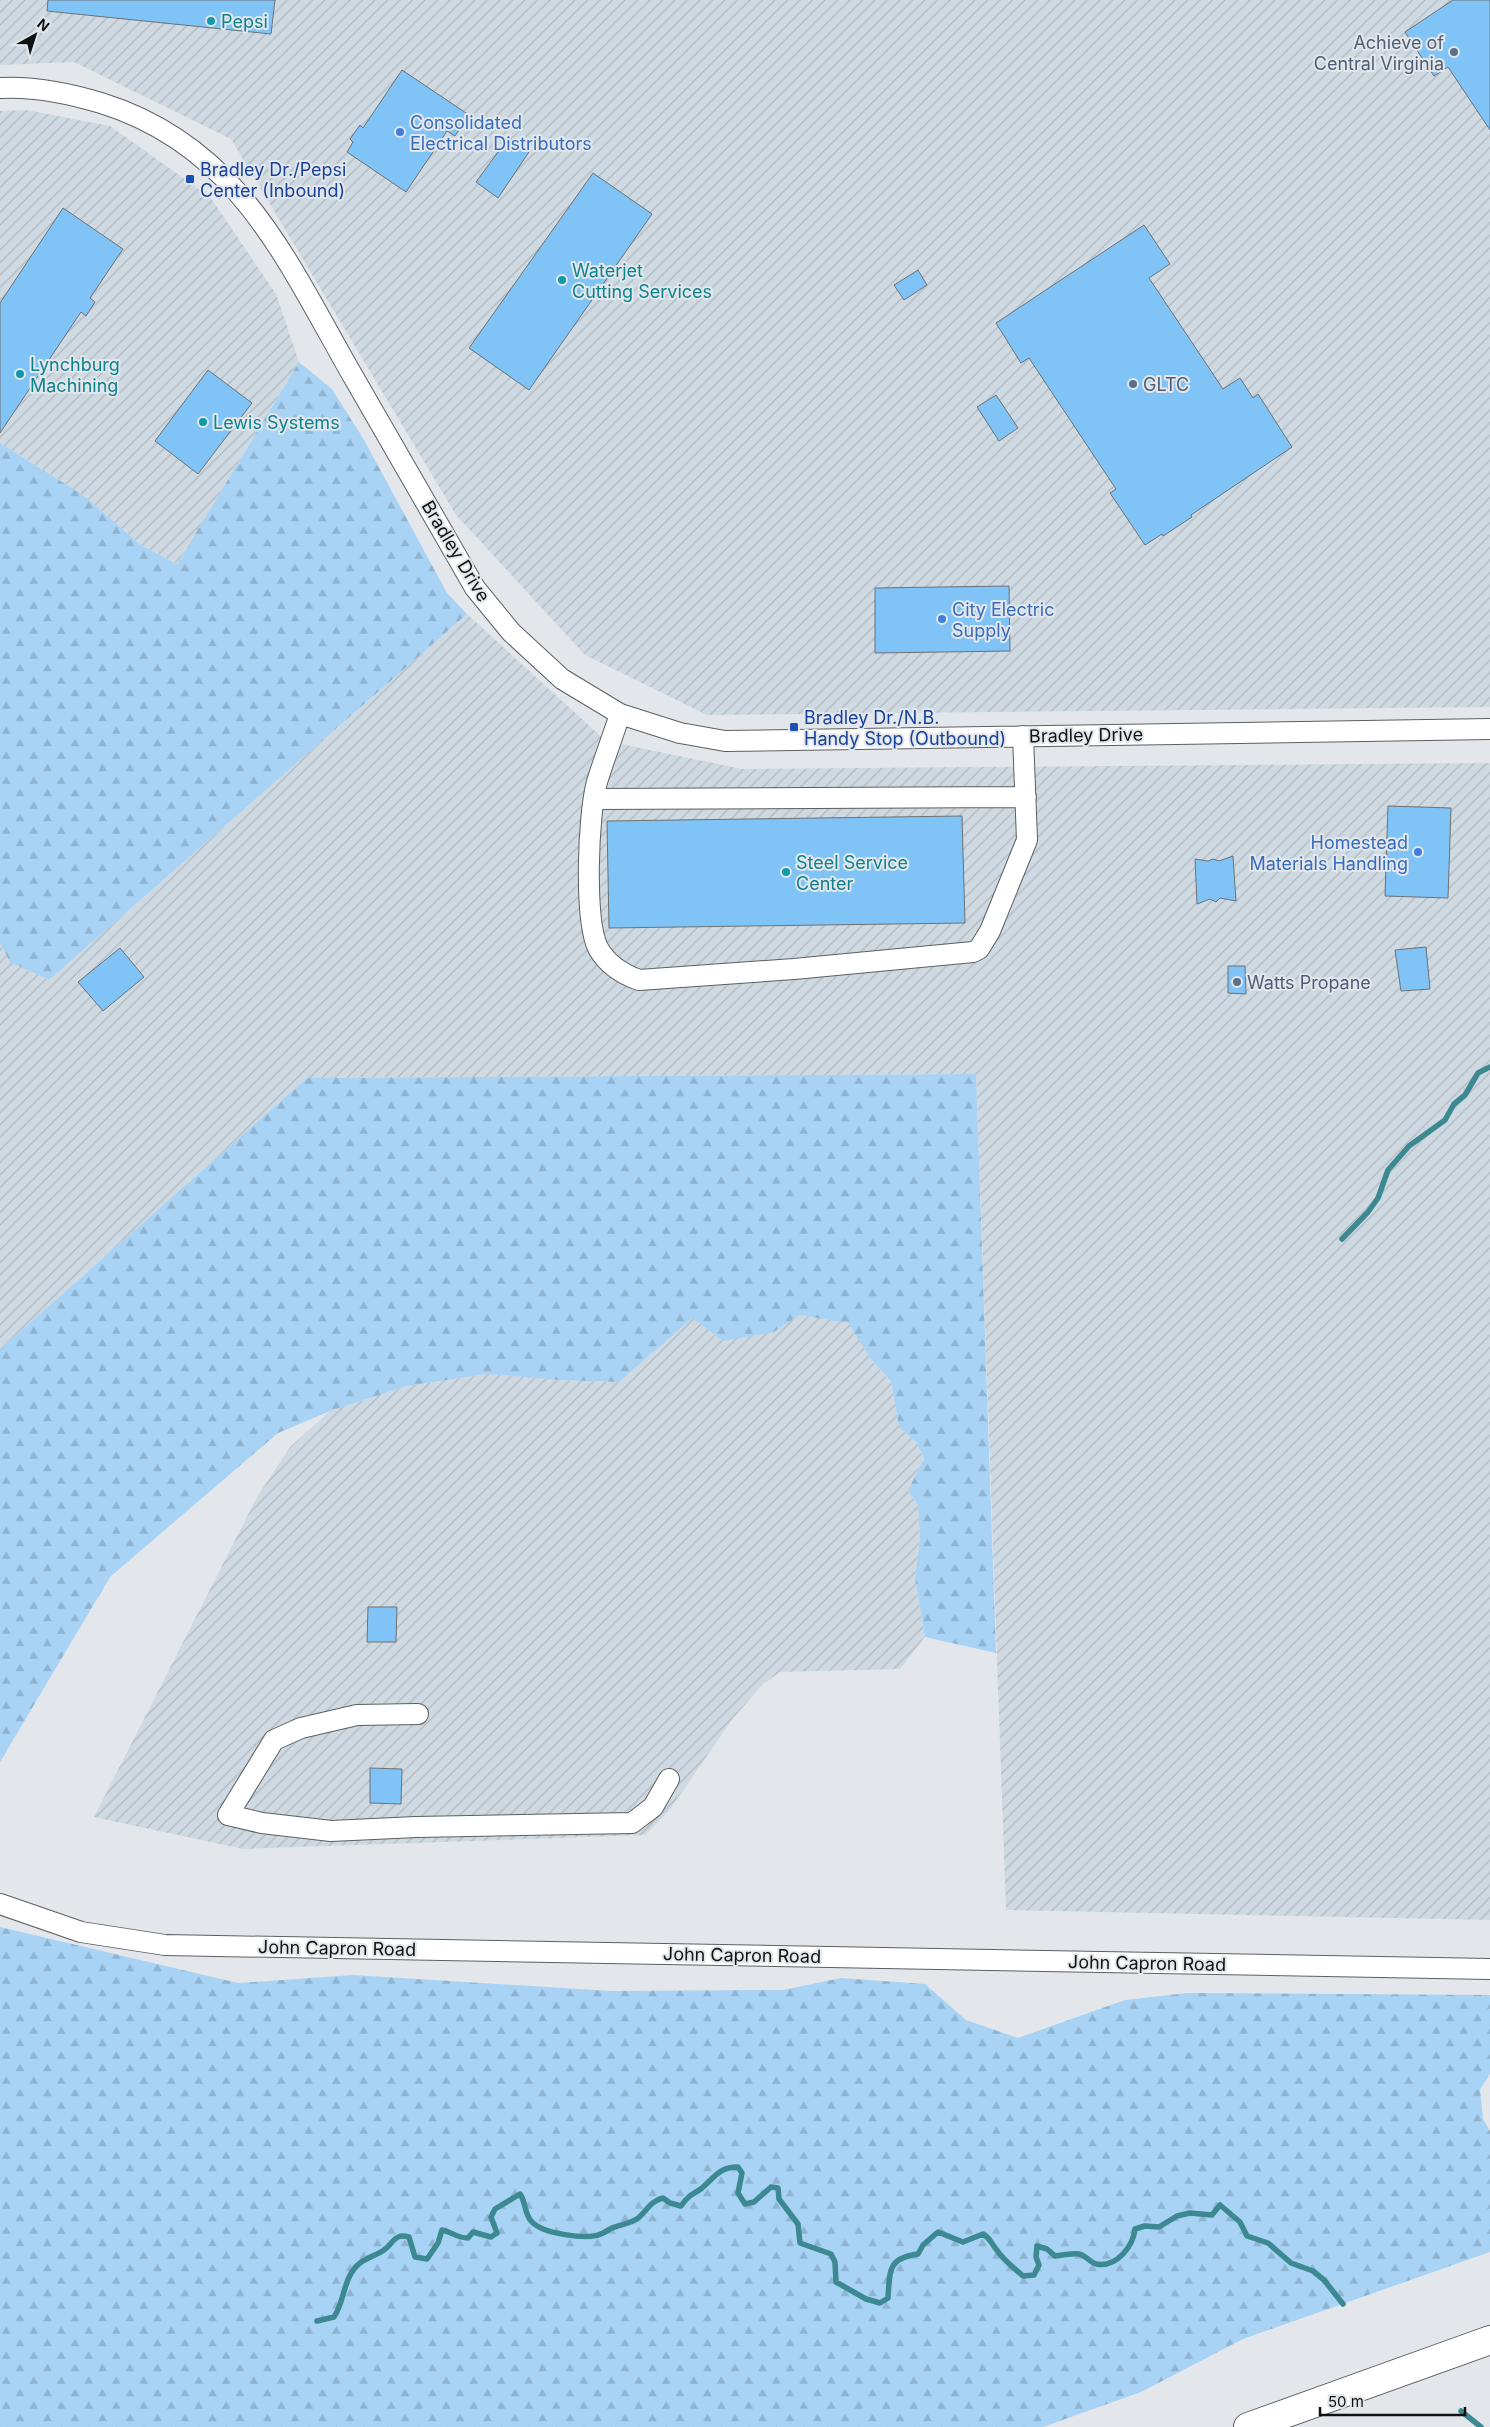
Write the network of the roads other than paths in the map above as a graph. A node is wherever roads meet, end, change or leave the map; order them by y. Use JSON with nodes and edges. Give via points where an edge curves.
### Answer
{"nodes":[{"id":1,"x":0,"y":88,"type":"edge"},
{"id":2,"x":620,"y":714,"type":"junction"},
{"id":3,"x":1490,"y":729,"type":"edge"},
{"id":4,"x":1023,"y":736,"type":"junction"},
{"id":5,"x":1026,"y":797,"type":"junction"},
{"id":6,"x":594,"y":798,"type":"junction"},
{"id":7,"x":418,"y":1714,"type":"dead end"},
{"id":8,"x":669,"y":1779,"type":"dead end"},
{"id":9,"x":0,"y":1904,"type":"edge"},
{"id":10,"x":1490,"y":1969,"type":"edge"},
{"id":11,"x":1490,"y":2340,"type":"edge"},
{"id":12,"x":1248,"y":2427,"type":"edge"}],
"edges":[{"from":1,"to":2,"type":"street","name":"Bradley Drive","via":[[70,93],[124,110],[179,138],[224,175],[268,229],[475,588],[511,632],[562,679]]},
{"from":2,"to":4,"type":"street","name":"Bradley Drive","via":[[680,733],[725,741]]},
{"from":2,"to":6,"type":"street"},
{"from":3,"to":4,"type":"street","name":"Bradley Drive"},
{"from":4,"to":5,"type":"street"},
{"from":5,"to":6,"type":"street"},
{"from":5,"to":6,"type":"street","via":[[1027,840],[1023,855],[990,931],[979,949],[973,952],[639,980],[619,971],[606,959],[592,933],[588,864]]},
{"from":7,"to":8,"type":"street","via":[[356,1715],[301,1728],[274,1740],[228,1815],[262,1823],[331,1831],[416,1826],[632,1823],[653,1807]]},
{"from":9,"to":10,"type":"street","name":"John Capron Road","via":[[81,1932],[165,1944]]},
{"from":11,"to":12,"type":"highway"}]}
